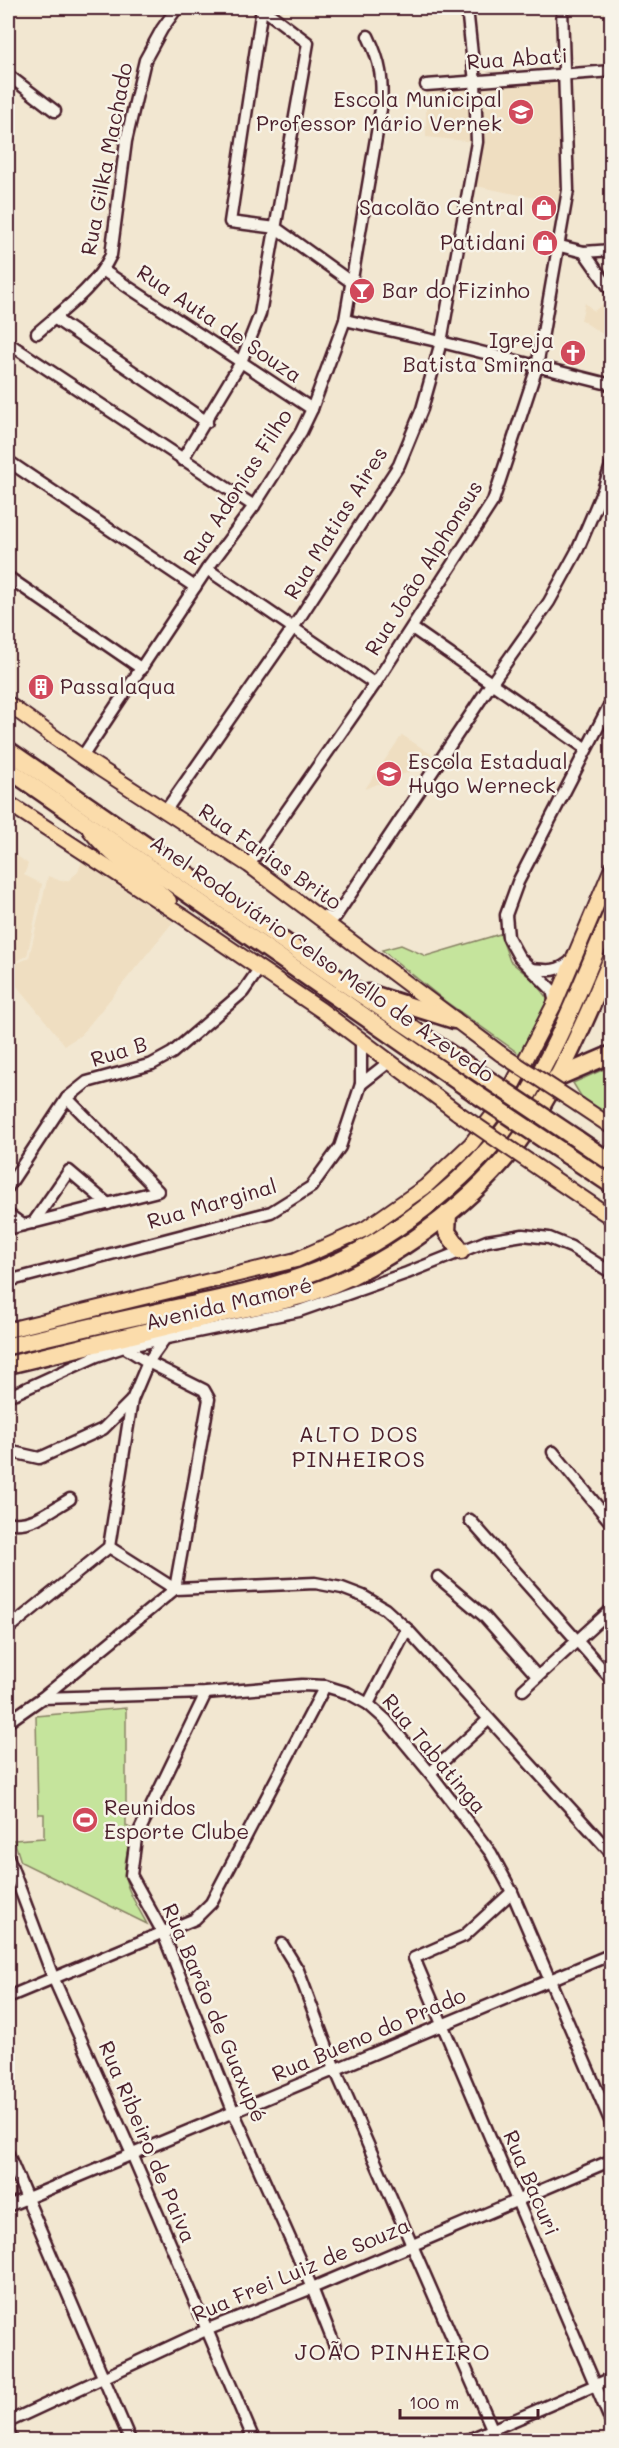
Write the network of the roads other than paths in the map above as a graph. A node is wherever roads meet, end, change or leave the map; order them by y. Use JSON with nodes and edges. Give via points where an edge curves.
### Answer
{"nodes":[{"id":1,"x":177,"y":8,"type":"edge"},
{"id":2,"x":262,"y":8,"type":"edge"},
{"id":3,"x":467,"y":8,"type":"edge"},
{"id":4,"x":562,"y":8,"type":"edge"},
{"id":5,"x":368,"y":36,"type":"dead end"},
{"id":6,"x":612,"y":71,"type":"edge"},
{"id":7,"x":566,"y":74,"type":"junction"},
{"id":8,"x":8,"y":75,"type":"edge"},
{"id":9,"x":474,"y":82,"type":"junction"},
{"id":10,"x":426,"y":85,"type":"dead end"},
{"id":11,"x":55,"y":111,"type":"dead end"},
{"id":12,"x":276,"y":228,"type":"junction"},
{"id":13,"x":560,"y":246,"type":"junction"},
{"id":14,"x":612,"y":250,"type":"edge"},
{"id":15,"x":584,"y":252,"type":"junction"},
{"id":16,"x":104,"y":270,"type":"junction"},
{"id":17,"x":351,"y":282,"type":"junction"},
{"id":18,"x":612,"y":292,"type":"edge"},
{"id":19,"x":54,"y":318,"type":"junction"},
{"id":20,"x":345,"y":321,"type":"junction"},
{"id":21,"x":37,"y":333,"type":"dead end"},
{"id":22,"x":441,"y":342,"type":"junction"},
{"id":23,"x":8,"y":343,"type":"edge"},
{"id":24,"x":241,"y":362,"type":"junction"},
{"id":25,"x":537,"y":367,"type":"junction"},
{"id":26,"x":612,"y":385,"type":"edge"},
{"id":27,"x":312,"y":409,"type":"junction"},
{"id":28,"x":207,"y":422,"type":"junction"},
{"id":29,"x":183,"y":460,"type":"junction"},
{"id":30,"x":8,"y":461,"type":"edge"},
{"id":31,"x":612,"y":462,"type":"edge"},
{"id":32,"x":254,"y":506,"type":"junction"},
{"id":33,"x":207,"y":569,"type":"junction"},
{"id":34,"x":8,"y":577,"type":"edge"},
{"id":35,"x":195,"y":587,"type":"junction"},
{"id":36,"x":293,"y":628,"type":"junction"},
{"id":37,"x":412,"y":628,"type":"junction"},
{"id":38,"x":142,"y":669,"type":"junction"},
{"id":39,"x":375,"y":684,"type":"junction"},
{"id":40,"x":491,"y":684,"type":"junction"},
{"id":41,"x":612,"y":700,"type":"edge"},
{"id":42,"x":8,"y":704,"type":"edge"},
{"id":43,"x":585,"y":748,"type":"junction"},
{"id":44,"x":8,"y":750,"type":"edge"},
{"id":45,"x":82,"y":757,"type":"junction"},
{"id":46,"x":8,"y":769,"type":"edge"},
{"id":47,"x":8,"y":803,"type":"edge"},
{"id":48,"x":84,"y":809,"type":"junction"},
{"id":49,"x":166,"y":810,"type":"junction"},
{"id":50,"x":249,"y":864,"type":"junction"},
{"id":51,"x":612,"y":868,"type":"edge"},
{"id":52,"x":612,"y":913,"type":"edge"},
{"id":53,"x":319,"y":916,"type":"junction"},
{"id":54,"x":185,"y":918,"type":"junction"},
{"id":55,"x":612,"y":958,"type":"edge"},
{"id":56,"x":572,"y":960,"type":"junction"},
{"id":57,"x":259,"y":969,"type":"junction"},
{"id":58,"x":532,"y":969,"type":"junction"},
{"id":59,"x":350,"y":987,"type":"junction"},
{"id":60,"x":555,"y":1003,"type":"junction"},
{"id":61,"x":454,"y":1020,"type":"junction"},
{"id":62,"x":361,"y":1041,"type":"junction"},
{"id":63,"x":501,"y":1054,"type":"joint"},
{"id":64,"x":612,"y":1054,"type":"edge"},
{"id":65,"x":389,"y":1062,"type":"junction"},
{"id":66,"x":556,"y":1078,"type":"junction"},
{"id":67,"x":361,"y":1084,"type":"junction"},
{"id":68,"x":68,"y":1098,"type":"junction"},
{"id":69,"x":612,"y":1127,"type":"edge"},
{"id":70,"x":612,"y":1163,"type":"edge"},
{"id":71,"x":612,"y":1185,"type":"edge"},
{"id":72,"x":8,"y":1187,"type":"edge"},
{"id":73,"x":108,"y":1204,"type":"junction"},
{"id":74,"x":448,"y":1213,"type":"junction"},
{"id":75,"x":8,"y":1214,"type":"edge"},
{"id":76,"x":612,"y":1218,"type":"edge"},
{"id":77,"x":28,"y":1224,"type":"junction"},
{"id":78,"x":8,"y":1229,"type":"edge"},
{"id":79,"x":461,"y":1251,"type":"junction"},
{"id":80,"x":612,"y":1274,"type":"edge"},
{"id":81,"x":8,"y":1281,"type":"edge"},
{"id":82,"x":8,"y":1330,"type":"edge"},
{"id":83,"x":163,"y":1341,"type":"junction"},
{"id":84,"x":8,"y":1346,"type":"edge"},
{"id":85,"x":124,"y":1347,"type":"junction"},
{"id":86,"x":148,"y":1362,"type":"junction"},
{"id":87,"x":8,"y":1365,"type":"edge"},
{"id":88,"x":8,"y":1395,"type":"edge"},
{"id":89,"x":132,"y":1400,"type":"junction"},
{"id":90,"x":8,"y":1450,"type":"edge"},
{"id":91,"x":553,"y":1452,"type":"dead end"},
{"id":92,"x":70,"y":1499,"type":"dead end"},
{"id":93,"x":470,"y":1520,"type":"dead end"},
{"id":94,"x":8,"y":1522,"type":"edge"},
{"id":95,"x":612,"y":1524,"type":"edge"},
{"id":96,"x":109,"y":1547,"type":"junction"},
{"id":97,"x":438,"y":1577,"type":"dead end"},
{"id":98,"x":175,"y":1589,"type":"junction"},
{"id":99,"x":612,"y":1609,"type":"edge"},
{"id":100,"x":8,"y":1629,"type":"edge"},
{"id":101,"x":407,"y":1629,"type":"junction"},
{"id":102,"x":575,"y":1641,"type":"junction"},
{"id":103,"x":537,"y":1676,"type":"junction"},
{"id":104,"x":612,"y":1680,"type":"edge"},
{"id":105,"x":325,"y":1686,"type":"junction"},
{"id":106,"x":523,"y":1690,"type":"dead end"},
{"id":107,"x":206,"y":1693,"type":"junction"},
{"id":108,"x":42,"y":1698,"type":"junction"},
{"id":109,"x":368,"y":1704,"type":"junction"},
{"id":110,"x":488,"y":1720,"type":"junction"},
{"id":111,"x":8,"y":1722,"type":"edge"},
{"id":112,"x":430,"y":1773,"type":"junction"},
{"id":113,"x":612,"y":1854,"type":"edge"},
{"id":114,"x":8,"y":1857,"type":"edge"},
{"id":115,"x":512,"y":1892,"type":"junction"},
{"id":116,"x":162,"y":1931,"type":"junction"},
{"id":117,"x":282,"y":1944,"type":"dead end"},
{"id":118,"x":612,"y":1954,"type":"edge"},
{"id":119,"x":53,"y":1977,"type":"junction"},
{"id":120,"x":549,"y":1981,"type":"junction"},
{"id":121,"x":8,"y":1996,"type":"edge"},
{"id":122,"x":442,"y":2024,"type":"junction"},
{"id":123,"x":335,"y":2069,"type":"junction"},
{"id":124,"x":234,"y":2113,"type":"junction"},
{"id":125,"x":612,"y":2126,"type":"edge"},
{"id":126,"x":8,"y":2154,"type":"edge"},
{"id":127,"x":132,"y":2154,"type":"junction"},
{"id":128,"x":612,"y":2160,"type":"edge"},
{"id":129,"x":26,"y":2198,"type":"junction"},
{"id":130,"x":518,"y":2201,"type":"junction"},
{"id":131,"x":8,"y":2206,"type":"edge"},
{"id":132,"x":411,"y":2245,"type":"junction"},
{"id":133,"x":312,"y":2288,"type":"junction"},
{"id":134,"x":206,"y":2330,"type":"junction"},
{"id":135,"x":336,"y":2349,"type":"dead end"},
{"id":136,"x":612,"y":2378,"type":"edge"},
{"id":137,"x":103,"y":2379,"type":"junction"},
{"id":138,"x":594,"y":2386,"type":"junction"},
{"id":139,"x":8,"y":2422,"type":"edge"},
{"id":140,"x":612,"y":2424,"type":"edge"},
{"id":141,"x":8,"y":2431,"type":"edge"},
{"id":142,"x":495,"y":2435,"type":"edge"},
{"id":143,"x":12,"y":2440,"type":"edge"},
{"id":144,"x":130,"y":2440,"type":"edge"},
{"id":145,"x":254,"y":2440,"type":"edge"},
{"id":146,"x":468,"y":2440,"type":"edge"}],
"edges":[{"from":1,"to":16,"type":"street","name":"Rua Gilka Machado","via":[[145,60],[126,141],[111,255]]},
{"from":2,"to":12,"type":"street","via":[[308,43]]},
{"from":2,"to":12,"type":"street","via":[[230,222]]},
{"from":3,"to":9,"type":"street","name":"Rua Matias Aires"},
{"from":4,"to":7,"type":"street","name":"Rua João Alphonsus"},
{"from":5,"to":17,"type":"street","name":"Rua Adonias Filho","via":[[383,81]]},
{"from":6,"to":7,"type":"street","name":"Rua Abati"},
{"from":7,"to":9,"type":"street","name":"Rua Abati"},
{"from":7,"to":13,"type":"street","name":"Rua João Alphonsus","via":[[568,190]]},
{"from":8,"to":11,"type":"street"},
{"from":9,"to":10,"type":"street","name":"Rua Abati"},
{"from":9,"to":22,"type":"street","name":"Rua Matias Aires","via":[[477,142]]},
{"from":12,"to":17,"type":"street"},
{"from":12,"to":24,"type":"street","via":[[260,314]]},
{"from":13,"to":15,"type":"street"},
{"from":13,"to":25,"type":"street","name":"Rua João Alphonsus"},
{"from":14,"to":15,"type":"street"},
{"from":15,"to":18,"type":"street"},
{"from":16,"to":19,"type":"street","name":"Rua Gilka Machado"},
{"from":16,"to":24,"type":"street","name":"Rua Auta de Souza"},
{"from":17,"to":20,"type":"street","name":"Rua Adonias Filho"},
{"from":19,"to":21,"type":"street","name":"Rua Gilka Machado"},
{"from":19,"to":28,"type":"street"},
{"from":20,"to":22,"type":"street"},
{"from":20,"to":27,"type":"street","name":"Rua Adonias Filho"},
{"from":22,"to":25,"type":"street"},
{"from":22,"to":36,"type":"street","name":"Rua Matias Aires","via":[[422,409],[399,465]]},
{"from":23,"to":29,"type":"street"},
{"from":24,"to":27,"type":"street","name":"Rua Auta de Souza"},
{"from":24,"to":28,"type":"street"},
{"from":25,"to":26,"type":"street"},
{"from":25,"to":37,"type":"street","name":"Rua João Alphonsus","via":[[493,501]]},
{"from":27,"to":32,"type":"street","name":"Rua Adonias Filho"},
{"from":28,"to":29,"type":"street"},
{"from":29,"to":32,"type":"street"},
{"from":30,"to":35,"type":"street"},
{"from":31,"to":40,"type":"street","via":[[578,549],[549,602]]},
{"from":32,"to":33,"type":"street","name":"Rua Adonias Filho"},
{"from":33,"to":35,"type":"street","name":"Rua Adonias Filho"},
{"from":33,"to":36,"type":"street"},
{"from":34,"to":38,"type":"street"},
{"from":35,"to":38,"type":"street","name":"Rua Adonias Filho"},
{"from":36,"to":39,"type":"street"},
{"from":36,"to":49,"type":"street","name":"Rua Matias Aires"},
{"from":37,"to":39,"type":"street","name":"Rua João Alphonsus"},
{"from":37,"to":40,"type":"street"},
{"from":38,"to":45,"type":"street","name":"Rua Adonias Filho"},
{"from":39,"to":50,"type":"street","name":"Rua João Alphonsus"},
{"from":40,"to":43,"type":"street"},
{"from":40,"to":53,"type":"street","via":[[336,916]]},
{"from":41,"to":43,"type":"street"},
{"from":42,"to":45,"type":"main road","name":"Rua Farias Brito"},
{"from":43,"to":58,"type":"street","via":[[518,882],[506,915],[508,937],[519,957]]},
{"from":44,"to":48,"type":"highway","name":"Anel Rodoviário Celso Mello de Azevedo"},
{"from":45,"to":49,"type":"main road","name":"Rua Farias Brito"},
{"from":46,"to":48,"type":"highway","name":"Anel Rodoviário Celso Mello de Azevedo"},
{"from":47,"to":54,"type":"main road","name":"Anel Rodoviário Celso Mello de Azevedo"},
{"from":48,"to":54,"type":"main road","via":[[102,846],[155,887]]},
{"from":48,"to":59,"type":"highway","name":"Anel Rodoviário Celso Mello de Azevedo"},
{"from":48,"to":71,"type":"highway","name":"Anel Rodoviário Celso Mello de Azevedo","bridge":true,"via":[[473,1092]]},
{"from":49,"to":50,"type":"main road","name":"Rua Farias Brito"},
{"from":50,"to":53,"type":"main road","name":"Rua Farias Brito"},
{"from":51,"to":56,"type":"main road"},
{"from":52,"to":84,"type":"highway","via":[[547,1061],[518,1111],[486,1152],[436,1200],[373,1244],[304,1276]]},
{"from":53,"to":61,"type":"main road","name":"Rua Farias Brito"},
{"from":54,"to":57,"type":"main road","name":"Anel Rodoviário Celso Mello de Azevedo"},
{"from":55,"to":66,"type":"highway"},
{"from":56,"to":58,"type":"street","via":[[562,969]]},
{"from":56,"to":60,"type":"main road"},
{"from":57,"to":62,"type":"main road","name":"Anel Rodoviário Celso Mello de Azevedo"},
{"from":57,"to":68,"type":"street","name":"Rua B","via":[[243,992],[172,1053],[152,1064],[87,1082]]},
{"from":58,"to":60,"type":"street","via":[[552,990]]},
{"from":59,"to":61,"type":"highway"},
{"from":59,"to":70,"type":"highway","name":"Anel Rodoviário Celso Mello de Azevedo","bridge":true},
{"from":60,"to":82,"type":"main road","via":[[504,1101],[471,1144],[425,1187],[365,1229],[296,1260]]},
{"from":61,"to":63,"type":"main road","name":"Rua Farias Brito"},
{"from":62,"to":65,"type":"main road","name":"Anel Rodoviário Celso Mello de Azevedo"},
{"from":62,"to":67,"type":"street","name":"Rua Marginal"},
{"from":63,"to":69,"type":"main road","name":"Anel Rodoviário Celso Mello de Azevedo","bridge":true},
{"from":64,"to":66,"type":"highway"},
{"from":65,"to":67,"type":"street"},
{"from":65,"to":76,"type":"main road","name":"Anel Rodoviário Celso Mello de Azevedo","bridge":true},
{"from":66,"to":74,"type":"highway","via":[[532,1121],[502,1162]]},
{"from":67,"to":81,"type":"street","name":"Rua Marginal","via":[[340,1147],[311,1187],[288,1203],[271,1212]]},
{"from":68,"to":72,"type":"street","name":"Rua B"},
{"from":68,"to":73,"type":"street","via":[[158,1191]]},
{"from":73,"to":77,"type":"street"},
{"from":73,"to":77,"type":"street","via":[[69,1171]]},
{"from":74,"to":79,"type":"highway","via":[[447,1232]]},
{"from":74,"to":87,"type":"highway","via":[[383,1259],[312,1292]]},
{"from":75,"to":77,"type":"street"},
{"from":77,"to":78,"type":"street"},
{"from":79,"to":80,"type":"street","name":"Avenida Mamoré","via":[[487,1240],[523,1235],[549,1238],[571,1247]]},
{"from":79,"to":83,"type":"street","name":"Avenida Mamoré","via":[[299,1311]]},
{"from":83,"to":85,"type":"street","name":"Avenida Mamoré"},
{"from":83,"to":86,"type":"street"},
{"from":85,"to":86,"type":"street"},
{"from":85,"to":88,"type":"street","name":"Avenida Mamoré"},
{"from":86,"to":89,"type":"street"},
{"from":86,"to":98,"type":"street","via":[[204,1390],[209,1399]]},
{"from":89,"to":90,"type":"street","via":[[103,1429],[44,1456]]},
{"from":89,"to":96,"type":"street"},
{"from":91,"to":95,"type":"street"},
{"from":92,"to":94,"type":"street","via":[[31,1521],[19,1525]]},
{"from":93,"to":102,"type":"street"},
{"from":96,"to":98,"type":"street"},
{"from":96,"to":100,"type":"street"},
{"from":97,"to":103,"type":"street","via":[[484,1616]]},
{"from":98,"to":101,"type":"street","via":[[315,1583],[363,1596]]},
{"from":98,"to":108,"type":"street"},
{"from":99,"to":102,"type":"street"},
{"from":101,"to":109,"type":"street"},
{"from":101,"to":110,"type":"street"},
{"from":102,"to":103,"type":"street"},
{"from":102,"to":104,"type":"street"},
{"from":103,"to":106,"type":"street"},
{"from":105,"to":107,"type":"street","name":"Rua Tabatinga"},
{"from":105,"to":109,"type":"street","name":"Rua Tabatinga"},
{"from":105,"to":116,"type":"street","via":[[211,1903],[195,1919]]},
{"from":107,"to":108,"type":"street","name":"Rua Tabatinga"},
{"from":107,"to":116,"type":"street","name":"Rua Barão de Guaxupé","via":[[136,1838],[132,1859],[130,1875]]},
{"from":108,"to":111,"type":"street"},
{"from":109,"to":112,"type":"street","name":"Rua Tabatinga"},
{"from":110,"to":112,"type":"street"},
{"from":110,"to":113,"type":"street"},
{"from":112,"to":115,"type":"street","name":"Rua Tabatinga","via":[[490,1853]]},
{"from":114,"to":119,"type":"street","name":"Rua Ribeiro de Paiva"},
{"from":115,"to":120,"type":"street","name":"Rua Tabatinga"},
{"from":115,"to":122,"type":"street","name":"Rua Bacuri","via":[[464,1936],[414,1958]]},
{"from":116,"to":119,"type":"street"},
{"from":116,"to":124,"type":"street","name":"Rua Barão de Guaxupé"},
{"from":117,"to":123,"type":"street","via":[[298,1970]]},
{"from":118,"to":120,"type":"street","name":"Rua Bueno do Prado"},
{"from":119,"to":121,"type":"street"},
{"from":119,"to":127,"type":"street","name":"Rua Ribeiro de Paiva"},
{"from":120,"to":122,"type":"street","name":"Rua Bueno do Prado"},
{"from":120,"to":125,"type":"street","name":"Rua Tabatinga"},
{"from":122,"to":123,"type":"street","name":"Rua Bueno do Prado"},
{"from":122,"to":130,"type":"street","name":"Rua Bacuri"},
{"from":123,"to":124,"type":"street","name":"Rua Bueno do Prado"},
{"from":123,"to":132,"type":"street"},
{"from":124,"to":127,"type":"street","name":"Rua Bueno do Prado"},
{"from":124,"to":133,"type":"street","name":"Rua Barão de Guaxupé"},
{"from":126,"to":129,"type":"street"},
{"from":127,"to":129,"type":"street","name":"Rua Bueno do Prado"},
{"from":127,"to":134,"type":"street","name":"Rua Ribeiro de Paiva"},
{"from":128,"to":130,"type":"street","name":"Rua Frei Luiz de Souza"},
{"from":129,"to":131,"type":"street","name":"Rua Bueno do Prado"},
{"from":129,"to":137,"type":"street"},
{"from":130,"to":132,"type":"street","name":"Rua Frei Luiz de Souza"},
{"from":130,"to":138,"type":"street","name":"Rua Bacuri"},
{"from":132,"to":133,"type":"street","name":"Rua Frei Luiz de Souza"},
{"from":132,"to":142,"type":"street"},
{"from":133,"to":134,"type":"street","name":"Rua Frei Luiz de Souza"},
{"from":133,"to":135,"type":"street","name":"Rua Barão de Guaxupé"},
{"from":134,"to":137,"type":"street","name":"Rua Frei Luiz de Souza"},
{"from":134,"to":145,"type":"street","name":"Rua Ribeiro de Paiva"},
{"from":136,"to":138,"type":"street"},
{"from":137,"to":139,"type":"street","name":"Rua Frei Luiz de Souza"},
{"from":137,"to":144,"type":"street"},
{"from":138,"to":140,"type":"street","name":"Rua Bacuri"},
{"from":138,"to":142,"type":"street"},
{"from":141,"to":143,"type":"street"},
{"from":142,"to":146,"type":"street"}]}
